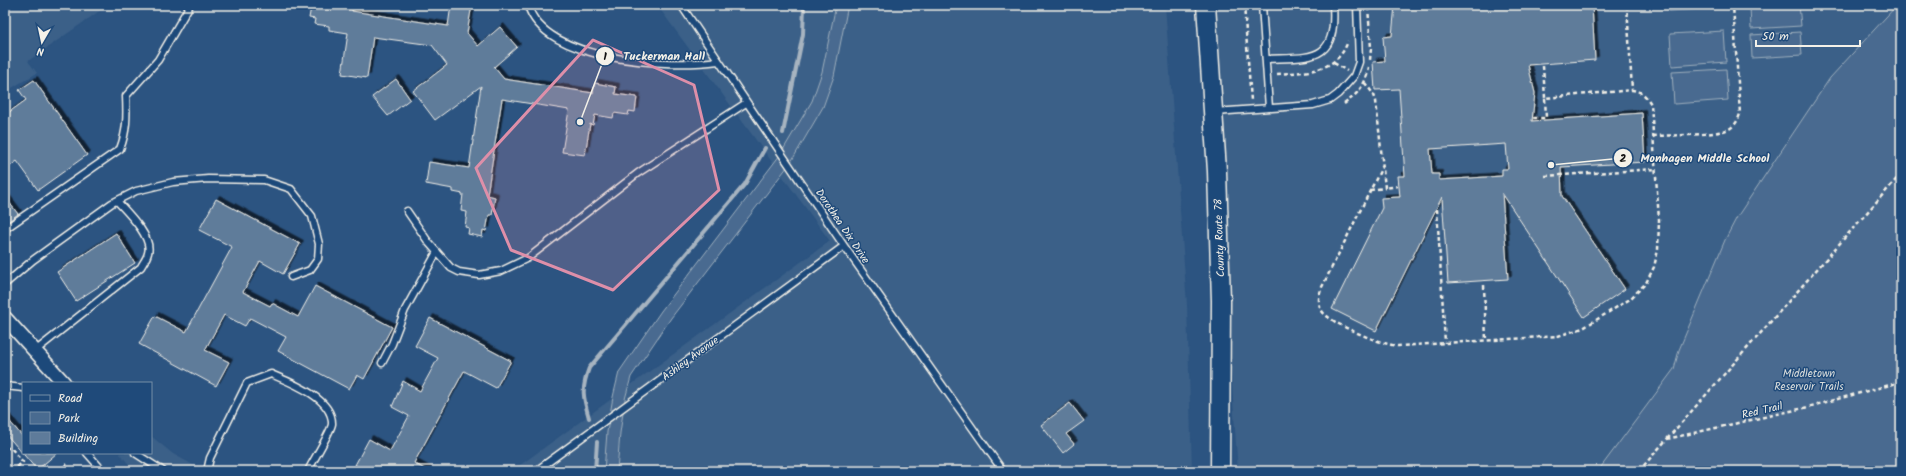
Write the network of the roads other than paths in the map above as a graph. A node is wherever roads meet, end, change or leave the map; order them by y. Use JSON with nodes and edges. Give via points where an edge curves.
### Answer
{"nodes":[{"id":1,"x":190,"y":5,"type":"edge"},
{"id":2,"x":528,"y":5,"type":"edge"},
{"id":3,"x":681,"y":5,"type":"edge"},
{"id":4,"x":1206,"y":5,"type":"edge"},
{"id":5,"x":1262,"y":5,"type":"edge"},
{"id":6,"x":1333,"y":5,"type":"edge"},
{"id":7,"x":1357,"y":5,"type":"edge"},
{"id":8,"x":1266,"y":59,"type":"junction"},
{"id":9,"x":718,"y":61,"type":"junction"},
{"id":10,"x":746,"y":103,"type":"junction"},
{"id":11,"x":1269,"y":108,"type":"junction"},
{"id":12,"x":1212,"y":112,"type":"junction"},
{"id":13,"x":117,"y":201,"type":"junction"},
{"id":14,"x":406,"y":211,"type":"dead end"},
{"id":15,"x":5,"y":230,"type":"edge"},
{"id":16,"x":844,"y":246,"type":"junction"},
{"id":17,"x":437,"y":252,"type":"junction"},
{"id":18,"x":291,"y":277,"type":"dead end"},
{"id":19,"x":5,"y":284,"type":"edge"},
{"id":20,"x":5,"y":318,"type":"edge"},
{"id":21,"x":35,"y":351,"type":"junction"},
{"id":22,"x":382,"y":363,"type":"dead end"},
{"id":23,"x":63,"y":382,"type":"edge"},
{"id":24,"x":5,"y":386,"type":"edge"},
{"id":25,"x":22,"y":388,"type":"edge"},
{"id":26,"x":88,"y":454,"type":"edge"},
{"id":27,"x":137,"y":454,"type":"edge"},
{"id":28,"x":103,"y":471,"type":"edge"},
{"id":29,"x":163,"y":471,"type":"edge"},
{"id":30,"x":207,"y":471,"type":"edge"},
{"id":31,"x":308,"y":471,"type":"edge"},
{"id":32,"x":536,"y":471,"type":"edge"},
{"id":33,"x":1003,"y":471,"type":"edge"},
{"id":34,"x":1220,"y":471,"type":"edge"}],
"edges":[{"from":1,"to":15,"type":"lane","via":[[158,60],[126,96],[128,119],[126,135],[120,149]]},
{"from":2,"to":9,"type":"lane","via":[[530,13],[544,30],[560,42],[601,56],[665,64]]},
{"from":3,"to":9,"type":"lane","name":"Dorothea Dix Drive"},
{"from":4,"to":12,"type":"street","name":"County Route 78"},
{"from":5,"to":8,"type":"lane"},
{"from":6,"to":8,"type":"lane","via":[[1333,34],[1321,52],[1308,57]]},
{"from":7,"to":11,"type":"lane","via":[[1360,54],[1354,76],[1345,87],[1330,100],[1312,105]]},
{"from":8,"to":11,"type":"lane"},
{"from":9,"to":10,"type":"lane","name":"Dorothea Dix Drive"},
{"from":10,"to":16,"type":"lane","name":"Dorothea Dix Drive"},
{"from":10,"to":17,"type":"lane","via":[[638,173],[528,258],[501,271],[479,275],[455,270]]},
{"from":11,"to":12,"type":"lane"},
{"from":12,"to":34,"type":"street","name":"County Route 78","via":[[1217,171],[1221,301]]},
{"from":13,"to":18,"type":"lane","via":[[136,191],[173,182],[208,179],[264,180],[291,189],[312,216],[319,244],[315,264],[310,270]]},
{"from":13,"to":19,"type":"lane","via":[[33,260]]},
{"from":13,"to":21,"type":"lane","via":[[136,222],[149,245],[149,253],[141,267]]},
{"from":14,"to":17,"type":"lane"},
{"from":16,"to":32,"type":"lane","name":"Ashley Avenue"},
{"from":16,"to":33,"type":"lane","name":"Dorothea Dix Drive"},
{"from":17,"to":22,"type":"lane","via":[[405,310]]},
{"from":20,"to":21,"type":"street"},
{"from":21,"to":23,"type":"street"},
{"from":24,"to":25,"type":"lane"},
{"from":26,"to":28,"type":"lane"},
{"from":27,"to":29,"type":"lane"},
{"from":30,"to":31,"type":"lane","via":[[210,458],[247,383],[271,374],[308,390],[329,411],[332,425]]}]}
